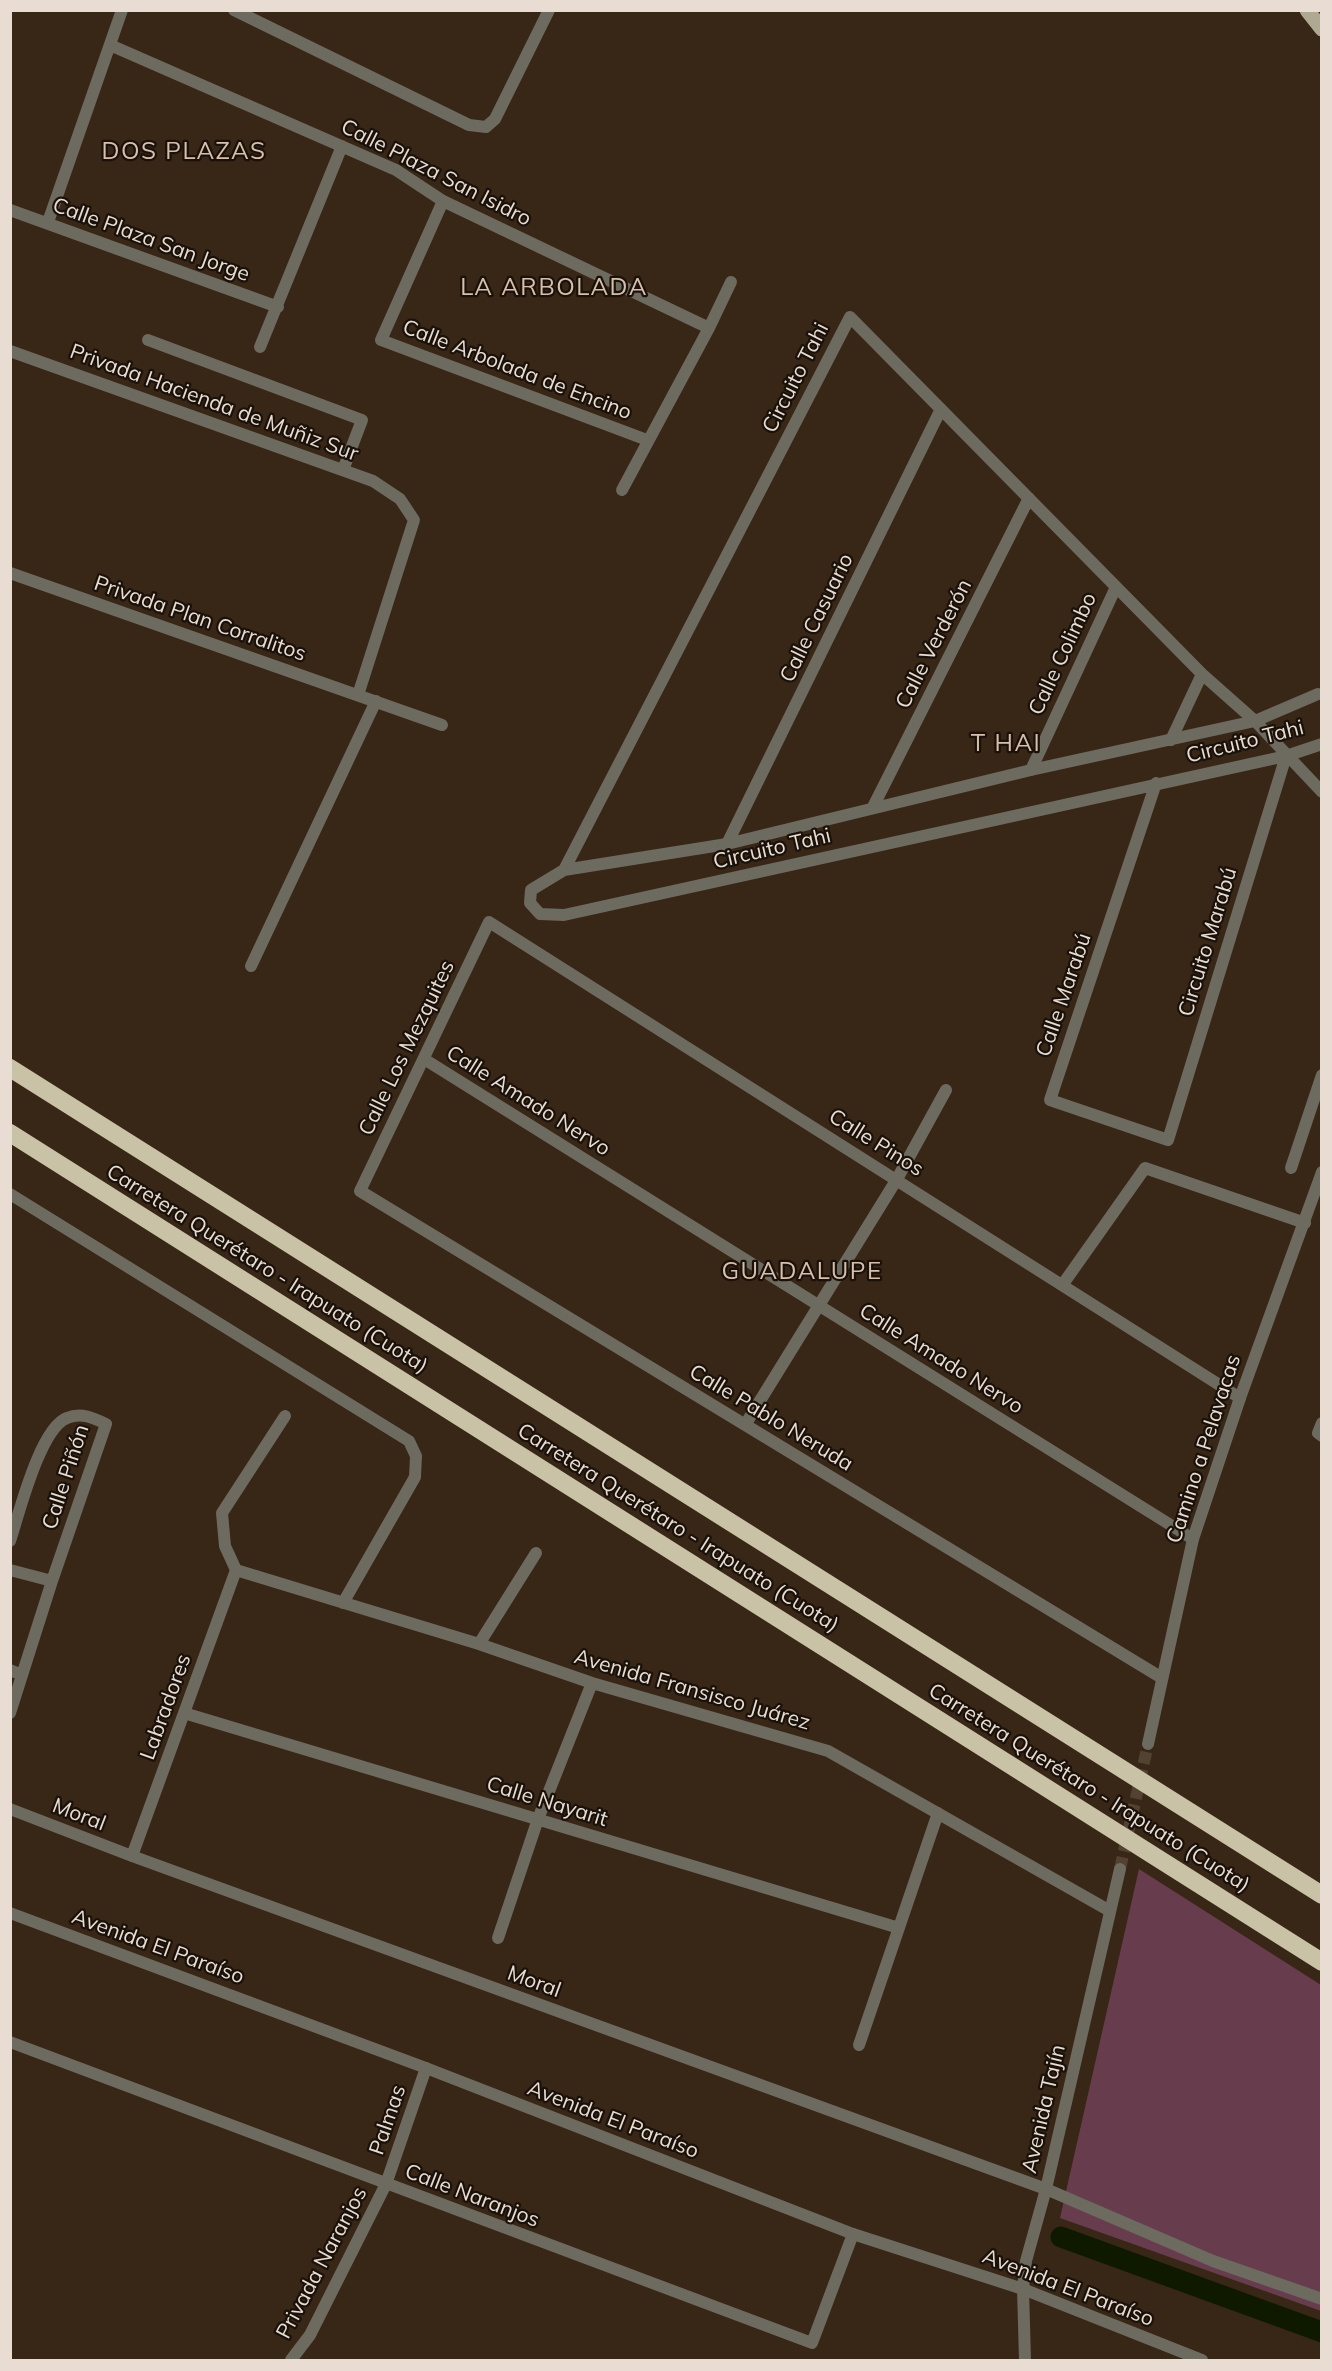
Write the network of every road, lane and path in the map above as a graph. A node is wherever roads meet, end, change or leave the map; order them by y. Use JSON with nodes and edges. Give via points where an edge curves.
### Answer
{"nodes":[{"id":1,"x":122,"y":10,"type":"edge"},
{"id":2,"x":234,"y":10,"type":"edge"},
{"id":3,"x":549,"y":10,"type":"edge"},
{"id":4,"x":1306,"y":10,"type":"edge"},
{"id":5,"x":1322,"y":29,"type":"edge"},
{"id":6,"x":110,"y":45,"type":"junction"},
{"id":7,"x":342,"y":146,"type":"junction"},
{"id":8,"x":443,"y":201,"type":"junction"},
{"id":9,"x":10,"y":210,"type":"edge"},
{"id":10,"x":48,"y":222,"type":"junction"},
{"id":11,"x":731,"y":282,"type":"dead end"},
{"id":12,"x":278,"y":307,"type":"junction"},
{"id":13,"x":710,"y":328,"type":"junction"},
{"id":14,"x":148,"y":340,"type":"dead end"},
{"id":15,"x":260,"y":347,"type":"dead end"},
{"id":16,"x":10,"y":351,"type":"edge"},
{"id":17,"x":941,"y":409,"type":"junction"},
{"id":18,"x":647,"y":440,"type":"junction"},
{"id":19,"x":344,"y":470,"type":"junction"},
{"id":20,"x":622,"y":490,"type":"dead end"},
{"id":21,"x":1029,"y":498,"type":"junction"},
{"id":22,"x":10,"y":573,"type":"edge"},
{"id":23,"x":1116,"y":587,"type":"junction"},
{"id":24,"x":1202,"y":674,"type":"junction"},
{"id":25,"x":1318,"y":694,"type":"dead end"},
{"id":26,"x":358,"y":695,"type":"junction"},
{"id":27,"x":376,"y":700,"type":"junction"},
{"id":28,"x":1255,"y":721,"type":"junction"},
{"id":29,"x":442,"y":724,"type":"dead end"},
{"id":30,"x":1170,"y":740,"type":"junction"},
{"id":31,"x":1322,"y":744,"type":"edge"},
{"id":32,"x":1286,"y":756,"type":"junction"},
{"id":33,"x":1030,"y":770,"type":"junction"},
{"id":34,"x":1156,"y":783,"type":"junction"},
{"id":35,"x":1322,"y":792,"type":"edge"},
{"id":36,"x":873,"y":807,"type":"junction"},
{"id":37,"x":727,"y":844,"type":"junction"},
{"id":38,"x":564,"y":870,"type":"junction"},
{"id":39,"x":489,"y":922,"type":"joint"},
{"id":40,"x":250,"y":966,"type":"dead end"},
{"id":41,"x":424,"y":1059,"type":"junction"},
{"id":42,"x":10,"y":1068,"type":"edge"},
{"id":43,"x":1322,"y":1075,"type":"edge"},
{"id":44,"x":946,"y":1090,"type":"dead end"},
{"id":45,"x":10,"y":1133,"type":"edge"},
{"id":46,"x":1168,"y":1140,"type":"joint"},
{"id":47,"x":1291,"y":1168,"type":"dead end"},
{"id":48,"x":1322,"y":1172,"type":"edge"},
{"id":49,"x":897,"y":1179,"type":"junction"},
{"id":50,"x":360,"y":1191,"type":"joint"},
{"id":51,"x":10,"y":1194,"type":"edge"},
{"id":52,"x":1305,"y":1223,"type":"junction"},
{"id":53,"x":1063,"y":1284,"type":"junction"},
{"id":54,"x":819,"y":1305,"type":"junction"},
{"id":55,"x":1240,"y":1398,"type":"junction"},
{"id":56,"x":285,"y":1416,"type":"dead end"},
{"id":57,"x":1322,"y":1423,"type":"edge"},
{"id":58,"x":745,"y":1425,"type":"junction"},
{"id":59,"x":1322,"y":1436,"type":"edge"},
{"id":60,"x":16,"y":1506,"type":"edge"},
{"id":61,"x":1193,"y":1539,"type":"junction"},
{"id":62,"x":10,"y":1541,"type":"edge"},
{"id":63,"x":536,"y":1553,"type":"dead end"},
{"id":64,"x":10,"y":1570,"type":"edge"},
{"id":65,"x":236,"y":1570,"type":"junction"},
{"id":66,"x":51,"y":1581,"type":"junction"},
{"id":67,"x":343,"y":1603,"type":"junction"},
{"id":68,"x":479,"y":1644,"type":"junction"},
{"id":69,"x":16,"y":1673,"type":"edge"},
{"id":70,"x":1162,"y":1678,"type":"junction"},
{"id":71,"x":592,"y":1683,"type":"junction"},
{"id":72,"x":10,"y":1713,"type":"edge"},
{"id":73,"x":184,"y":1713,"type":"junction"},
{"id":74,"x":1148,"y":1744,"type":"tunnel mouth"},
{"id":75,"x":10,"y":1809,"type":"edge"},
{"id":76,"x":938,"y":1812,"type":"junction"},
{"id":77,"x":538,"y":1819,"type":"junction"},
{"id":78,"x":132,"y":1856,"type":"junction"},
{"id":79,"x":1120,"y":1869,"type":"tunnel mouth"},
{"id":80,"x":1322,"y":1895,"type":"edge"},
{"id":81,"x":1110,"y":1911,"type":"junction"},
{"id":82,"x":10,"y":1913,"type":"edge"},
{"id":83,"x":899,"y":1928,"type":"junction"},
{"id":84,"x":498,"y":1938,"type":"dead end"},
{"id":85,"x":1322,"y":1962,"type":"edge"},
{"id":86,"x":10,"y":2042,"type":"edge"},
{"id":87,"x":859,"y":2045,"type":"dead end"},
{"id":88,"x":426,"y":2068,"type":"junction"},
{"id":89,"x":386,"y":2184,"type":"junction"},
{"id":90,"x":1046,"y":2189,"type":"junction"},
{"id":91,"x":853,"y":2234,"type":"junction"},
{"id":92,"x":1023,"y":2289,"type":"junction"},
{"id":93,"x":1322,"y":2299,"type":"edge"},
{"id":94,"x":291,"y":2361,"type":"edge"},
{"id":95,"x":1025,"y":2361,"type":"edge"},
{"id":96,"x":1202,"y":2361,"type":"edge"}],
"edges":[{"from":1,"to":6,"type":"street"},
{"from":2,"to":3,"type":"street","via":[[469,125],[486,127],[495,119]]},
{"from":4,"to":5,"type":"main road"},
{"from":6,"to":7,"type":"street","name":"Calle Plaza San Isidro"},
{"from":6,"to":10,"type":"street"},
{"from":7,"to":8,"type":"street","name":"Calle Plaza San Isidro","via":[[396,170]]},
{"from":7,"to":12,"type":"street"},
{"from":8,"to":13,"type":"street","name":"Calle Plaza San Isidro"},
{"from":8,"to":18,"type":"street","name":"Calle Arbolada de Encino","via":[[381,340]]},
{"from":9,"to":10,"type":"street","name":"Calle Plaza San Jorge"},
{"from":10,"to":12,"type":"street","name":"Calle Plaza San Jorge"},
{"from":11,"to":13,"type":"street"},
{"from":12,"to":15,"type":"street"},
{"from":13,"to":18,"type":"street"},
{"from":14,"to":19,"type":"street","via":[[362,420]]},
{"from":16,"to":19,"type":"street","name":"Privada Hacienda de Muñiz Sur"},
{"from":17,"to":21,"type":"street","name":"Circuito Tahi"},
{"from":17,"to":37,"type":"street","name":"Calle Casuario"},
{"from":17,"to":38,"type":"street","name":"Circuito Tahi","via":[[850,316]]},
{"from":18,"to":20,"type":"street"},
{"from":19,"to":26,"type":"street","name":"Privada Hacienda de Muñiz Sur","via":[[373,481],[400,499],[414,520]]},
{"from":21,"to":23,"type":"street","name":"Circuito Tahi"},
{"from":21,"to":36,"type":"street","name":"Calle Verderón"},
{"from":22,"to":26,"type":"street","name":"Privada Plan Corralitos"},
{"from":23,"to":24,"type":"street","name":"Circuito Tahi"},
{"from":23,"to":33,"type":"street","name":"Calle Colimbo"},
{"from":24,"to":28,"type":"street","name":"Circuito Tahi"},
{"from":24,"to":30,"type":"street"},
{"from":25,"to":28,"type":"street","name":"Circuito Tahi"},
{"from":26,"to":27,"type":"street","name":"Privada Plan Corralitos"},
{"from":27,"to":29,"type":"street","name":"Privada Plan Corralitos"},
{"from":27,"to":40,"type":"street"},
{"from":28,"to":30,"type":"street","name":"Circuito Tahi"},
{"from":28,"to":32,"type":"street"},
{"from":30,"to":33,"type":"street","name":"Circuito Tahi"},
{"from":31,"to":32,"type":"street","name":"Circuito Tahi"},
{"from":32,"to":34,"type":"street","name":"Circuito Tahi"},
{"from":32,"to":35,"type":"street"},
{"from":32,"to":46,"type":"street","name":"Circuito Marabú"},
{"from":33,"to":36,"type":"street","name":"Circuito Tahi"},
{"from":34,"to":38,"type":"street","name":"Circuito Tahi","via":[[564,915],[540,914],[530,903],[531,890]]},
{"from":34,"to":46,"type":"street","name":"Calle Marabú","via":[[1050,1100]]},
{"from":36,"to":37,"type":"street","name":"Circuito Tahi"},
{"from":37,"to":38,"type":"street","name":"Circuito Tahi"},
{"from":39,"to":41,"type":"street","name":"Calle Los Mezquites"},
{"from":39,"to":49,"type":"street","name":"Calle Pinos"},
{"from":41,"to":50,"type":"street","name":"Calle Los Mezquites"},
{"from":41,"to":54,"type":"street","name":"Calle Amado Nervo"},
{"from":42,"to":80,"type":"highway","name":"Carretera Querétaro - Irapuato (Cuota)"},
{"from":43,"to":47,"type":"street"},
{"from":44,"to":49,"type":"street"},
{"from":45,"to":85,"type":"highway","name":"Carretera Querétaro - Irapuato (Cuota)"},
{"from":48,"to":52,"type":"street","name":"Camino a Pelavacas"},
{"from":49,"to":53,"type":"street","name":"Calle Pinos"},
{"from":49,"to":54,"type":"street"},
{"from":50,"to":58,"type":"street","name":"Calle Pablo Neruda"},
{"from":51,"to":67,"type":"street","via":[[409,1441],[416,1456],[415,1477]]},
{"from":52,"to":53,"type":"street","via":[[1145,1168]]},
{"from":52,"to":55,"type":"street","name":"Camino a Pelavacas"},
{"from":53,"to":55,"type":"street","name":"Calle Pinos"},
{"from":54,"to":58,"type":"street"},
{"from":54,"to":61,"type":"street","name":"Calle Amado Nervo"},
{"from":55,"to":61,"type":"street","name":"Camino a Pelavacas"},
{"from":56,"to":65,"type":"street","via":[[222,1513],[225,1546]]},
{"from":57,"to":59,"type":"street","via":[[1318,1433]]},
{"from":58,"to":70,"type":"street","name":"Calle Pablo Neruda"},
{"from":60,"to":62,"type":"street","name":"Calle Piñón"},
{"from":60,"to":66,"type":"street","name":"Calle Piñón","via":[[44,1440],[65,1418],[87,1415],[106,1424]]},
{"from":61,"to":70,"type":"street","name":"Camino a Pelavacas"},
{"from":63,"to":68,"type":"street"},
{"from":64,"to":66,"type":"street"},
{"from":65,"to":67,"type":"street","name":"Avenida Fransisco Juárez"},
{"from":65,"to":73,"type":"street","name":"Labradores"},
{"from":66,"to":69,"type":"street","name":"Calle Piñón"},
{"from":67,"to":68,"type":"street","name":"Avenida Fransisco Juárez"},
{"from":68,"to":71,"type":"street","name":"Avenida Fransisco Juárez"},
{"from":69,"to":72,"type":"street","name":"Calle Piñón"},
{"from":70,"to":74,"type":"street","name":"Camino a Pelavacas"},
{"from":71,"to":76,"type":"street","name":"Avenida Fransisco Juárez","via":[[828,1751]]},
{"from":71,"to":77,"type":"street"},
{"from":73,"to":77,"type":"street","name":"Calle Nayarit"},
{"from":73,"to":78,"type":"street","name":"Labradores"},
{"from":75,"to":78,"type":"street","name":"Moral"},
{"from":76,"to":81,"type":"street","name":"Avenida Fransisco Juárez"},
{"from":76,"to":83,"type":"street"},
{"from":77,"to":83,"type":"street","name":"Calle Nayarit"},
{"from":77,"to":84,"type":"street"},
{"from":78,"to":90,"type":"street","name":"Moral"},
{"from":79,"to":81,"type":"street","name":"Avenida Tajín"},
{"from":81,"to":90,"type":"street","name":"Avenida Tajín"},
{"from":82,"to":88,"type":"street","name":"Avenida El Paraíso"},
{"from":83,"to":87,"type":"street"},
{"from":86,"to":89,"type":"street","name":"Calle Naranjos"},
{"from":88,"to":89,"type":"street","name":"Palmas"},
{"from":88,"to":91,"type":"street","name":"Avenida El Paraíso"},
{"from":89,"to":91,"type":"street","name":"Calle Naranjos","via":[[812,2343]]},
{"from":89,"to":94,"type":"street","name":"Privada Naranjos","via":[[310,2335]]},
{"from":90,"to":92,"type":"street","name":"Avenida Tajín","via":[[1026,2261]]},
{"from":90,"to":93,"type":"street","name":"Moral","via":[[1214,2261]]},
{"from":91,"to":92,"type":"street","name":"Avenida El Paraíso"},
{"from":92,"to":95,"type":"street","name":"Avenida Tajín"},
{"from":92,"to":96,"type":"street","name":"Avenida El Paraíso"}]}
